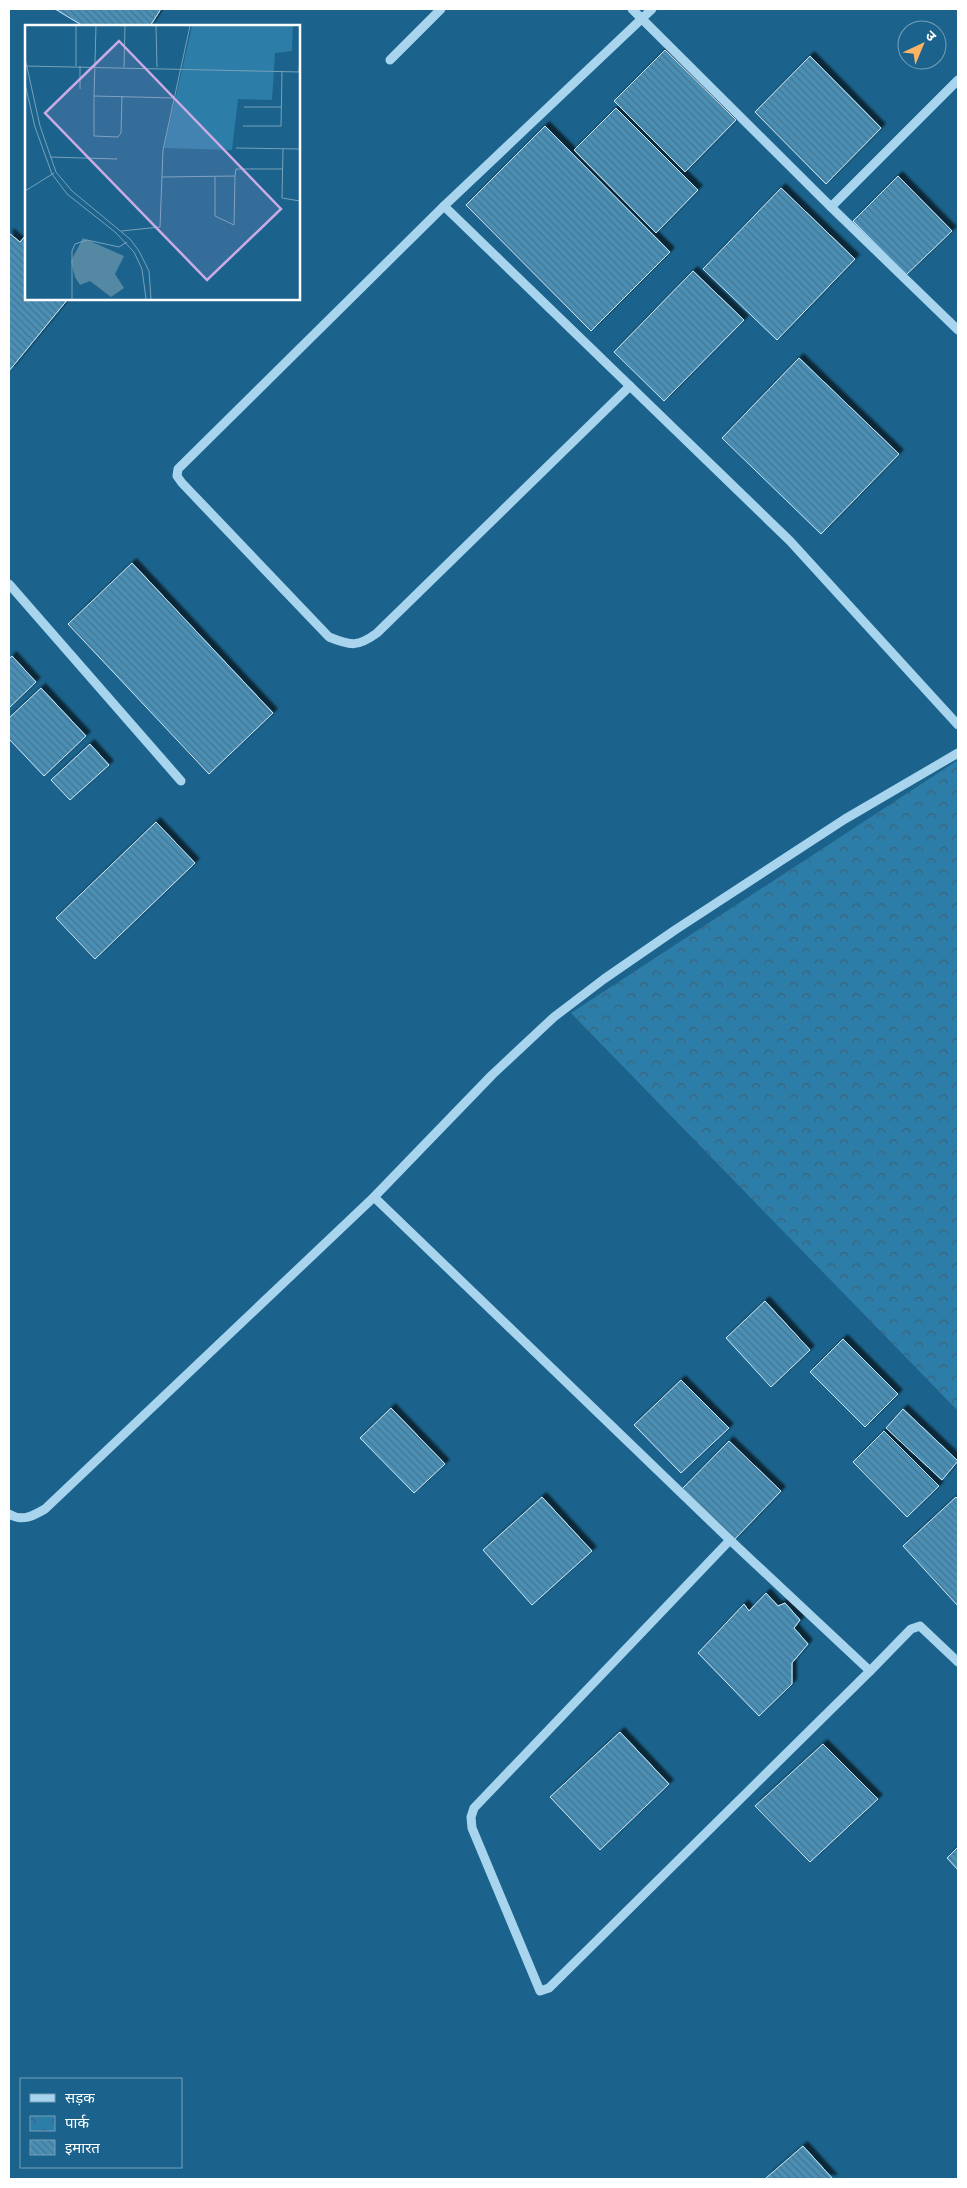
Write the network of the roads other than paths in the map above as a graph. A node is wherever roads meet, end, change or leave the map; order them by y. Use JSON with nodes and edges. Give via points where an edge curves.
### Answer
{"nodes":[{"id":1,"x":441,"y":9,"type":"edge"},
{"id":2,"x":632,"y":9,"type":"edge"},
{"id":3,"x":652,"y":9,"type":"edge"},
{"id":4,"x":642,"y":19,"type":"junction"},
{"id":5,"x":390,"y":60,"type":"dead end"},
{"id":6,"x":958,"y":80,"type":"edge"},
{"id":7,"x":444,"y":206,"type":"junction"},
{"id":8,"x":830,"y":207,"type":"junction"},
{"id":9,"x":958,"y":330,"type":"edge"},
{"id":10,"x":630,"y":386,"type":"junction"},
{"id":11,"x":9,"y":584,"type":"edge"},
{"id":12,"x":958,"y":725,"type":"edge"},
{"id":13,"x":958,"y":753,"type":"edge"},
{"id":14,"x":181,"y":781,"type":"dead end"},
{"id":15,"x":374,"y":1197,"type":"junction"},
{"id":16,"x":9,"y":1514,"type":"edge"},
{"id":17,"x":730,"y":1540,"type":"junction"},
{"id":18,"x":958,"y":1662,"type":"edge"},
{"id":19,"x":870,"y":1671,"type":"junction"}],
"edges":[{"from":1,"to":5,"type":"street"},
{"from":2,"to":4,"type":"street"},
{"from":3,"to":4,"type":"street"},
{"from":4,"to":7,"type":"street"},
{"from":4,"to":8,"type":"street"},
{"from":6,"to":8,"type":"street"},
{"from":7,"to":10,"type":"street"},
{"from":7,"to":10,"type":"street","via":[[178,469],[177,476],[182,483],[329,637],[346,644],[362,644],[377,633]]},
{"from":8,"to":9,"type":"street"},
{"from":10,"to":12,"type":"street","via":[[790,541]]},
{"from":11,"to":14,"type":"street"},
{"from":13,"to":15,"type":"street","via":[[845,819],[597,984],[554,1017],[492,1075]]},
{"from":15,"to":16,"type":"street","via":[[45,1509],[29,1518]]},
{"from":15,"to":17,"type":"street"},
{"from":17,"to":19,"type":"street"},
{"from":17,"to":19,"type":"street","via":[[474,1808],[472,1828],[540,1990],[549,1988]]},
{"from":18,"to":19,"type":"street","via":[[920,1626],[911,1629]]}]}
